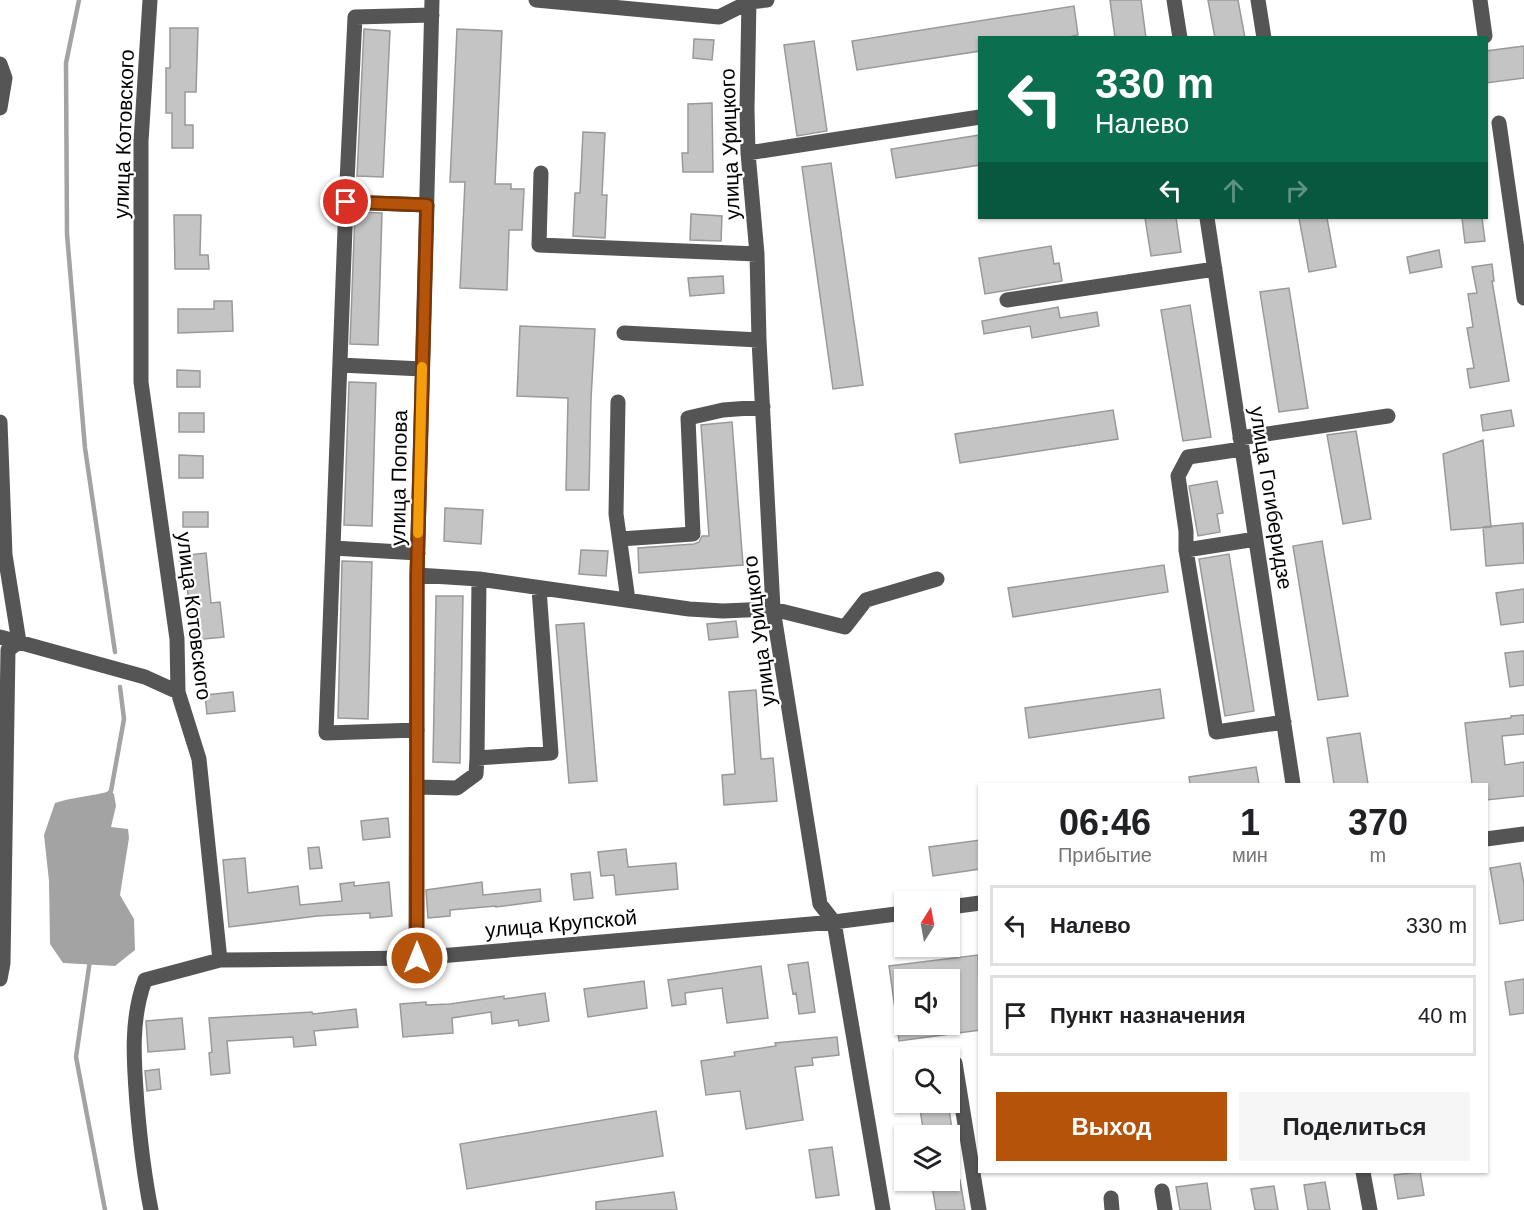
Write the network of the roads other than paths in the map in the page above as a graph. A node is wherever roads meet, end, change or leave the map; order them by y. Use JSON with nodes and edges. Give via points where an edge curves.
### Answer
{"nodes":[{"id":1,"x":150,"y":0,"type":"edge"},
{"id":2,"x":537,"y":0,"type":"edge"},
{"id":3,"x":767,"y":0,"type":"edge"},
{"id":4,"x":1174,"y":0,"type":"edge"},
{"id":5,"x":1258,"y":0,"type":"edge"},
{"id":6,"x":1480,"y":0,"type":"edge"},
{"id":7,"x":749,"y":1,"type":"edge"},
{"id":8,"x":432,"y":7,"type":"edge"},
{"id":9,"x":1180,"y":36,"type":"edge"},
{"id":10,"x":1264,"y":36,"type":"edge"},
{"id":11,"x":1485,"y":36,"type":"edge"},
{"id":12,"x":0,"y":64,"type":"edge"},
{"id":13,"x":0,"y":108,"type":"edge"},
{"id":14,"x":978,"y":117,"type":"edge"},
{"id":15,"x":1499,"y":123,"type":"dead end"},
{"id":16,"x":748,"y":153,"type":"junction"},
{"id":17,"x":541,"y":173,"type":"dead end"},
{"id":18,"x":346,"y":202,"type":"junction"},
{"id":19,"x":427,"y":205,"type":"junction"},
{"id":20,"x":1207,"y":219,"type":"edge"},
{"id":21,"x":757,"y":254,"type":"junction"},
{"id":22,"x":1215,"y":268,"type":"junction"},
{"id":23,"x":1524,"y":298,"type":"edge"},
{"id":24,"x":1007,"y":300,"type":"dead end"},
{"id":25,"x":624,"y":333,"type":"dead end"},
{"id":26,"x":759,"y":340,"type":"junction"},
{"id":27,"x":340,"y":365,"type":"junction"},
{"id":28,"x":422,"y":369,"type":"junction"},
{"id":29,"x":618,"y":402,"type":"dead end"},
{"id":30,"x":763,"y":407,"type":"junction"},
{"id":31,"x":1388,"y":416,"type":"dead end"},
{"id":32,"x":0,"y":422,"type":"edge"},
{"id":33,"x":1241,"y":443,"type":"junction"},
{"id":34,"x":1256,"y":538,"type":"junction"},
{"id":35,"x":620,"y":539,"type":"junction"},
{"id":36,"x":333,"y":548,"type":"junction"},
{"id":37,"x":1185,"y":550,"type":"junction"},
{"id":38,"x":418,"y":553,"type":"junction"},
{"id":39,"x":417,"y":575,"type":"junction"},
{"id":40,"x":479,"y":579,"type":"junction"},
{"id":41,"x":937,"y":579,"type":"dead end"},
{"id":42,"x":539,"y":589,"type":"junction"},
{"id":43,"x":628,"y":600,"type":"junction"},
{"id":44,"x":773,"y":609,"type":"junction"},
{"id":45,"x":0,"y":637,"type":"edge"},
{"id":46,"x":19,"y":642,"type":"junction"},
{"id":47,"x":178,"y":692,"type":"junction"},
{"id":48,"x":1284,"y":722,"type":"junction"},
{"id":49,"x":417,"y":730,"type":"junction"},
{"id":50,"x":477,"y":758,"type":"junction"},
{"id":51,"x":1293,"y":783,"type":"edge"},
{"id":52,"x":417,"y":786,"type":"junction"},
{"id":53,"x":1524,"y":834,"type":"edge"},
{"id":54,"x":1488,"y":839,"type":"edge"},
{"id":55,"x":978,"y":903,"type":"edge"},
{"id":56,"x":960,"y":906,"type":"edge"},
{"id":57,"x":894,"y":914,"type":"edge"},
{"id":58,"x":834,"y":922,"type":"junction"},
{"id":59,"x":417,"y":958,"type":"junction"},
{"id":60,"x":220,"y":960,"type":"junction"},
{"id":61,"x":0,"y":979,"type":"edge"},
{"id":62,"x":960,"y":1094,"type":"edge"},
{"id":63,"x":1363,"y":1173,"type":"edge"},
{"id":64,"x":1162,"y":1191,"type":"dead end"},
{"id":65,"x":151,"y":1210,"type":"edge"},
{"id":66,"x":883,"y":1210,"type":"edge"},
{"id":67,"x":979,"y":1210,"type":"edge"},
{"id":68,"x":1165,"y":1210,"type":"edge"},
{"id":69,"x":1370,"y":1210,"type":"edge"}],
"edges":[{"from":1,"to":47,"type":"street","name":"улица Котовского","via":[[141,141],[141,382],[177,639]]},
{"from":2,"to":7,"type":"street","via":[[719,17]]},
{"from":3,"to":7,"type":"street"},
{"from":4,"to":9,"type":"street"},
{"from":5,"to":10,"type":"street"},
{"from":6,"to":11,"type":"street"},
{"from":7,"to":16,"type":"street","name":"улица Урицкого"},
{"from":8,"to":18,"type":"street","via":[[355,17]]},
{"from":8,"to":19,"type":"street","name":"улица Попова"},
{"from":12,"to":13,"type":"street","via":[[5,78]]},
{"from":14,"to":16,"type":"street"},
{"from":15,"to":23,"type":"street"},
{"from":16,"to":21,"type":"street","name":"улица Урицкого"},
{"from":17,"to":21,"type":"street","via":[[539,245]]},
{"from":18,"to":19,"type":"street"},
{"from":18,"to":27,"type":"street"},
{"from":19,"to":28,"type":"street","name":"улица Попова"},
{"from":20,"to":22,"type":"street","name":"улица Гогиберидзе"},
{"from":21,"to":26,"type":"street","name":"улица Урицкого"},
{"from":22,"to":24,"type":"street"},
{"from":22,"to":33,"type":"street","name":"улица Гогиберидзе"},
{"from":25,"to":26,"type":"street"},
{"from":26,"to":30,"type":"street","name":"улица Урицкого"},
{"from":27,"to":28,"type":"street"},
{"from":27,"to":36,"type":"street"},
{"from":28,"to":38,"type":"street","name":"улица Попова"},
{"from":29,"to":35,"type":"street","via":[[616,514]]},
{"from":30,"to":35,"type":"street","via":[[688,418],[693,534]]},
{"from":30,"to":44,"type":"street","name":"улица Урицкого"},
{"from":31,"to":33,"type":"street"},
{"from":32,"to":46,"type":"street","via":[[5,555]]},
{"from":33,"to":34,"type":"street","name":"улица Гогиберидзе"},
{"from":33,"to":37,"type":"street","via":[[1188,457],[1178,476]]},
{"from":34,"to":37,"type":"street"},
{"from":34,"to":48,"type":"street","name":"улица Гогиберидзе"},
{"from":35,"to":43,"type":"street"},
{"from":36,"to":38,"type":"street"},
{"from":36,"to":49,"type":"street","via":[[326,733]]},
{"from":37,"to":48,"type":"street","via":[[1216,732]]},
{"from":38,"to":39,"type":"street","name":"улица Попова"},
{"from":39,"to":40,"type":"street"},
{"from":39,"to":49,"type":"street","name":"улица Попова"},
{"from":40,"to":42,"type":"street"},
{"from":40,"to":50,"type":"street"},
{"from":41,"to":44,"type":"street","via":[[866,600],[845,627]]},
{"from":42,"to":43,"type":"street"},
{"from":42,"to":50,"type":"street","via":[[551,753]]},
{"from":43,"to":44,"type":"street","via":[[689,609]]},
{"from":44,"to":58,"type":"street","name":"улица Урицкого","via":[[820,904]]},
{"from":45,"to":46,"type":"street"},
{"from":46,"to":47,"type":"street","via":[[145,677]]},
{"from":46,"to":61,"type":"street","via":[[8,650]]},
{"from":47,"to":60,"type":"street","name":"улица Котовского","via":[[199,759]]},
{"from":48,"to":51,"type":"street","name":"улица Гогиберидзе"},
{"from":49,"to":52,"type":"street","name":"улица Попова"},
{"from":50,"to":52,"type":"street","via":[[476,774],[457,788]]},
{"from":52,"to":59,"type":"street","name":"улица Попова"},
{"from":53,"to":54,"type":"street"},
{"from":55,"to":56,"type":"street"},
{"from":57,"to":58,"type":"street","name":"улица Крупской"},
{"from":58,"to":59,"type":"street","name":"улица Крупской"},
{"from":58,"to":66,"type":"street","name":"улица Урицкого"},
{"from":59,"to":60,"type":"street","name":"улица Крупской"},
{"from":60,"to":65,"type":"street","via":[[145,980],[139,996],[133,1053],[142,1167]]},
{"from":62,"to":67,"type":"street"},
{"from":63,"to":69,"type":"street"},
{"from":64,"to":68,"type":"street"}]}
